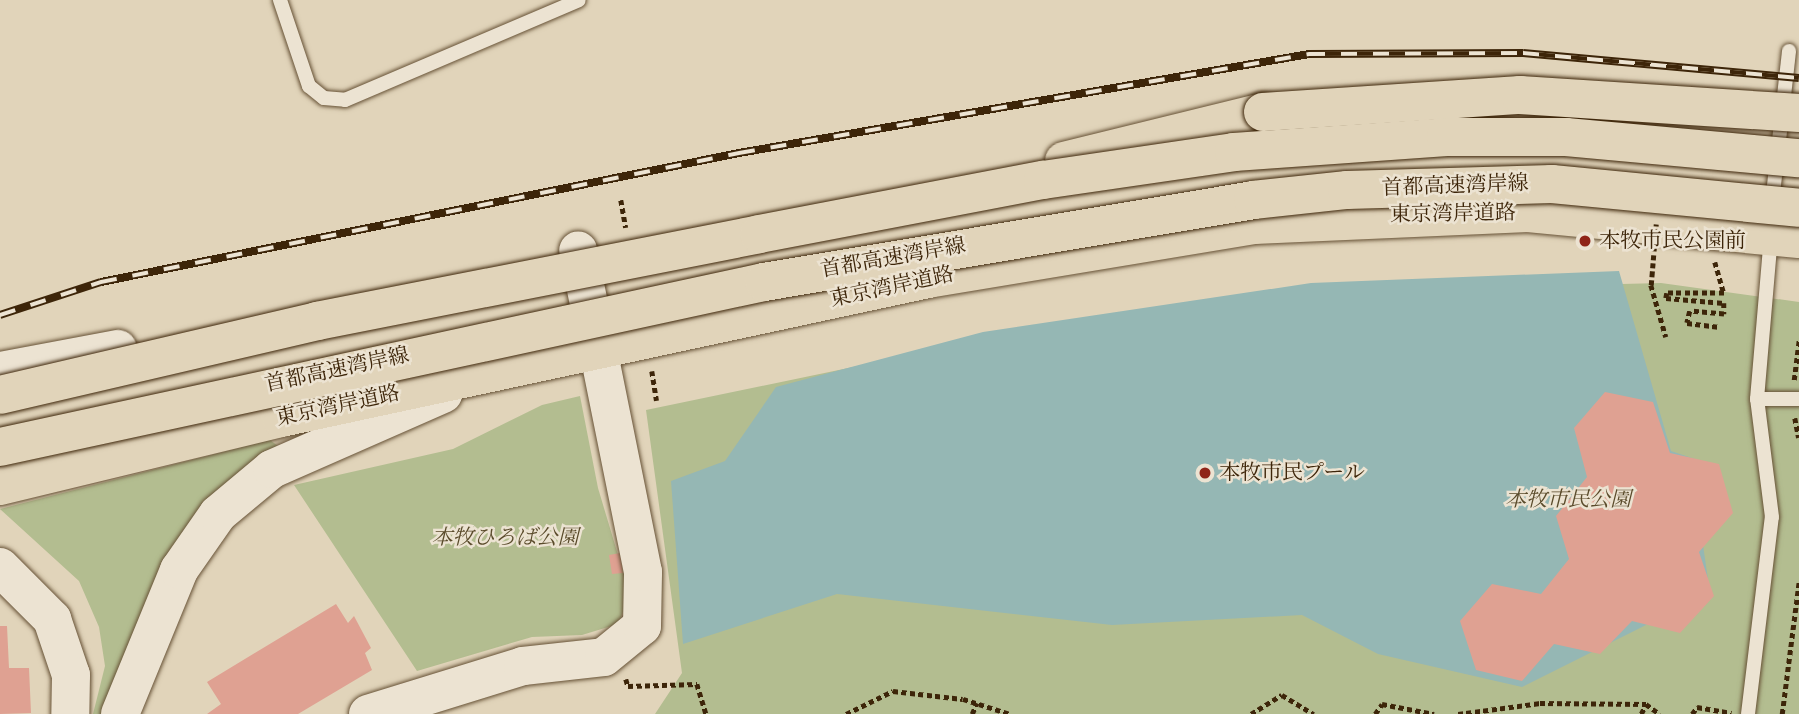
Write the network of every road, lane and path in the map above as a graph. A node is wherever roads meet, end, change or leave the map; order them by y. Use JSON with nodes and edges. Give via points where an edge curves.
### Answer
{"nodes":[{"id":1,"x":280,"y":0,"type":"edge"},
{"id":2,"x":579,"y":0,"type":"edge"},
{"id":3,"x":1789,"y":51,"type":"dead end"},
{"id":4,"x":1793,"y":138,"type":"edge"},
{"id":5,"x":1064,"y":161,"type":"junction"},
{"id":6,"x":1799,"y":208,"type":"edge"},
{"id":7,"x":1785,"y":237,"type":"edge"},
{"id":8,"x":578,"y":251,"type":"junction"},
{"id":9,"x":1663,"y":254,"type":"dead end"},
{"id":10,"x":1709,"y":254,"type":"dead end"},
{"id":11,"x":1652,"y":256,"type":"dead end"},
{"id":12,"x":1651,"y":285,"type":"dead end"},
{"id":13,"x":1720,"y":327,"type":"dead end"},
{"id":14,"x":1666,"y":337,"type":"dead end"},
{"id":15,"x":118,"y":349,"type":"junction"},
{"id":16,"x":598,"y":349,"type":"junction"},
{"id":17,"x":503,"y":369,"type":"junction"},
{"id":18,"x":0,"y":371,"type":"edge"},
{"id":19,"x":0,"y":379,"type":"edge"},
{"id":20,"x":0,"y":395,"type":"edge"},
{"id":21,"x":1757,"y":399,"type":"junction"},
{"id":22,"x":1796,"y":404,"type":"edge"},
{"id":23,"x":1799,"y":438,"type":"edge"},
{"id":24,"x":0,"y":447,"type":"edge"},
{"id":25,"x":0,"y":486,"type":"edge"},
{"id":26,"x":0,"y":567,"type":"edge"},
{"id":27,"x":1799,"y":581,"type":"edge"},
{"id":28,"x":619,"y":651,"type":"junction"},
{"id":29,"x":976,"y":703,"type":"junction"},
{"id":30,"x":1646,"y":705,"type":"junction"},
{"id":31,"x":70,"y":714,"type":"edge"},
{"id":32,"x":120,"y":714,"type":"edge"},
{"id":33,"x":368,"y":714,"type":"edge"},
{"id":34,"x":706,"y":714,"type":"edge"},
{"id":35,"x":846,"y":714,"type":"edge"},
{"id":36,"x":972,"y":714,"type":"edge"},
{"id":37,"x":1010,"y":714,"type":"edge"},
{"id":38,"x":1251,"y":714,"type":"edge"},
{"id":39,"x":1314,"y":714,"type":"edge"},
{"id":40,"x":1375,"y":714,"type":"edge"},
{"id":41,"x":1434,"y":714,"type":"edge"},
{"id":42,"x":1458,"y":714,"type":"edge"},
{"id":43,"x":1641,"y":714,"type":"edge"},
{"id":44,"x":1660,"y":714,"type":"edge"},
{"id":45,"x":1692,"y":714,"type":"edge"},
{"id":46,"x":1735,"y":714,"type":"edge"},
{"id":47,"x":1748,"y":714,"type":"edge"},
{"id":48,"x":1782,"y":714,"type":"edge"}],
"edges":[{"from":1,"to":2,"type":"lane","via":[[309,86],[324,98],[345,100]]},
{"from":3,"to":4,"type":"lane"},
{"from":4,"to":5,"type":"highway","via":[[1564,121],[1442,120],[1230,135]]},
{"from":4,"to":5,"type":"highway","bridge":true,"via":[[1520,95],[1264,112]]},
{"from":4,"to":7,"type":"lane"},
{"from":4,"to":20,"type":"highway","bridge":true,"via":[[1446,137],[1234,152],[1043,180],[317,321]]},
{"from":5,"to":8,"type":"highway"},
{"from":6,"to":24,"type":"highway","name":"首都高速湾岸線","bridge":true,"via":[[1552,184],[1347,190],[1240,202],[764,282]]},
{"from":7,"to":16,"type":"highway","name":"東京湾岸道路","via":[[1528,213],[1254,225],[928,279]]},
{"from":7,"to":21,"type":"lane"},
{"from":8,"to":15,"type":"highway"},
{"from":8,"to":16,"type":"street"},
{"from":9,"to":11,"type":"path","bridge":true},
{"from":10,"to":13,"type":"path","via":[[1720,269],[1724,293],[1667,293],[1666,298],[1724,303],[1724,314],[1690,312],[1687,323]]},
{"from":12,"to":14,"type":"path"},
{"from":15,"to":18,"type":"street"},
{"from":15,"to":19,"type":"highway"},
{"from":16,"to":17,"type":"highway","name":"東京湾岸道路"},
{"from":16,"to":28,"type":"street","via":[[644,593],[642,626]]},
{"from":17,"to":25,"type":"highway","name":"東京湾岸道路"},
{"from":17,"to":32,"type":"street","via":[[307,450],[244,489],[211,523],[179,570]]},
{"from":21,"to":22,"type":"lane"},
{"from":21,"to":47,"type":"lane","via":[[1772,517]]},
{"from":22,"to":23,"type":"path"},
{"from":26,"to":31,"type":"street","via":[[52,619],[71,675]]},
{"from":27,"to":48,"type":"path"},
{"from":28,"to":33,"type":"street","via":[[523,666]]},
{"from":28,"to":34,"type":"path","via":[[628,686],[696,684]]},
{"from":29,"to":35,"type":"path","via":[[893,691]]},
{"from":29,"to":36,"type":"path"},
{"from":29,"to":37,"type":"path"},
{"from":30,"to":42,"type":"path","via":[[1540,703]]},
{"from":30,"to":43,"type":"path"},
{"from":30,"to":44,"type":"path"},
{"from":38,"to":39,"type":"path","via":[[1282,695]]},
{"from":40,"to":41,"type":"path","via":[[1382,704]]},
{"from":45,"to":46,"type":"path","via":[[1697,707]]}]}
